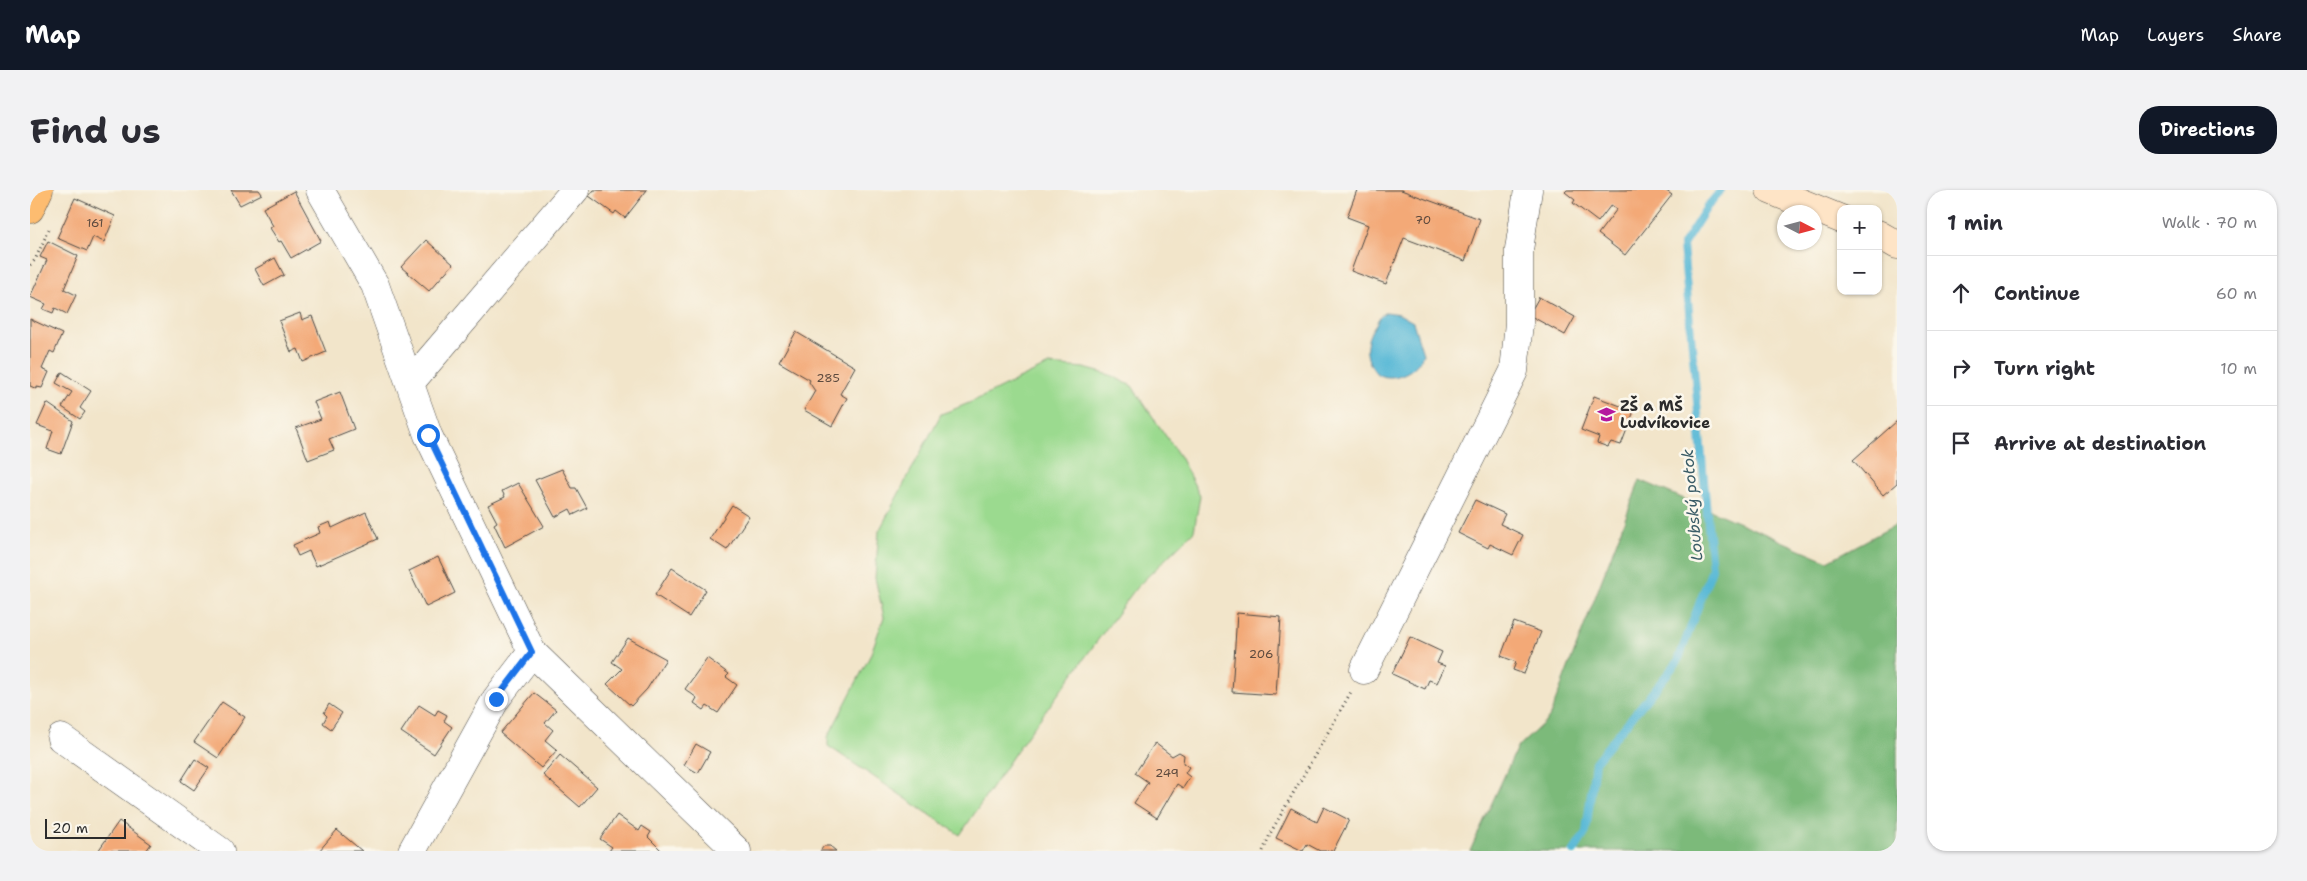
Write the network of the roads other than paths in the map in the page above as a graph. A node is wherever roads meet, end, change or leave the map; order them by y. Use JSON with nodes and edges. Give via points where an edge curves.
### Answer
{"nodes":[{"id":1,"x":39,"y":190,"type":"edge"},
{"id":2,"x":320,"y":190,"type":"edge"},
{"id":3,"x":575,"y":190,"type":"edge"},
{"id":4,"x":1528,"y":190,"type":"edge"},
{"id":5,"x":1770,"y":190,"type":"edge"},
{"id":6,"x":30,"y":209,"type":"edge"},
{"id":7,"x":1837,"y":218,"type":"edge"},
{"id":8,"x":1882,"y":236,"type":"edge"},
{"id":9,"x":1897,"y":245,"type":"edge"},
{"id":10,"x":410,"y":383,"type":"junction"},
{"id":11,"x":532,"y":652,"type":"junction"},
{"id":12,"x":1364,"y":670,"type":"road end"},
{"id":13,"x":61,"y":738,"type":"dead end"},
{"id":14,"x":220,"y":851,"type":"edge"},
{"id":15,"x":412,"y":851,"type":"edge"},
{"id":16,"x":737,"y":851,"type":"edge"}],
"edges":[{"from":1,"to":6,"type":"main road"},
{"from":2,"to":10,"type":"street","via":[[375,285]]},
{"from":3,"to":10,"type":"street"},
{"from":4,"to":12,"type":"street","via":[[1519,250],[1519,323],[1514,371]]},
{"from":5,"to":7,"type":"street"},
{"from":8,"to":9,"type":"street"},
{"from":10,"to":11,"type":"street","via":[[428,435]]},
{"from":11,"to":15,"type":"street","via":[[496,699]]},
{"from":11,"to":16,"type":"street"},
{"from":13,"to":14,"type":"street"}]}
